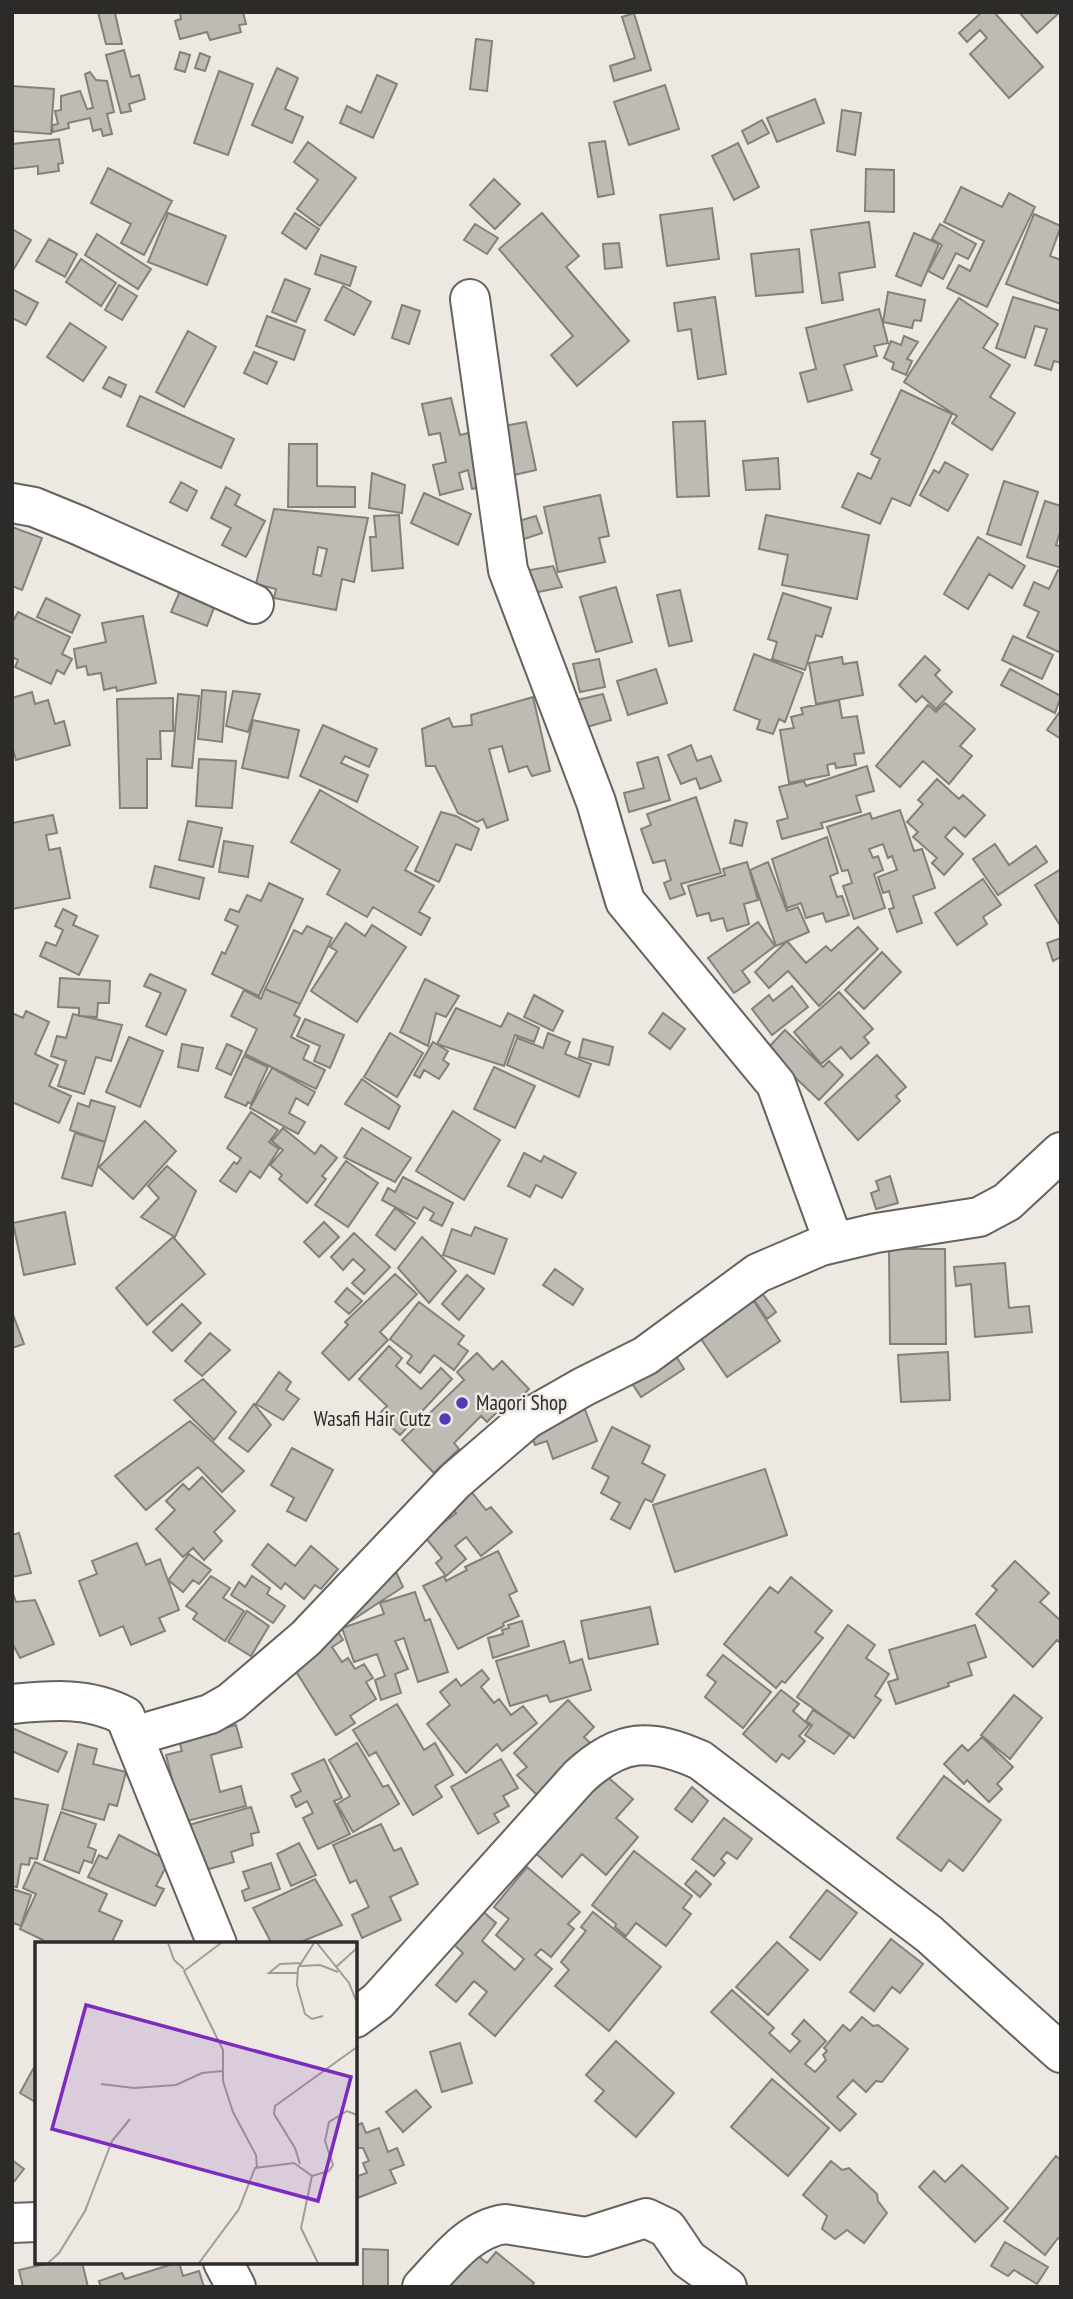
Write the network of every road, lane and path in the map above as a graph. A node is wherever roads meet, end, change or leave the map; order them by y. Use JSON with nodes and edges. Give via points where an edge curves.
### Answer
{"nodes":[{"id":1,"x":470,"y":299,"type":"dead end"},
{"id":2,"x":12,"y":503,"type":"edge"},
{"id":3,"x":254,"y":604,"type":"dead end"},
{"id":4,"x":1061,"y":1152,"type":"edge"},
{"id":5,"x":835,"y":1242,"type":"junction"},
{"id":6,"x":12,"y":1704,"type":"edge"},
{"id":7,"x":134,"y":1735,"type":"junction"},
{"id":8,"x":215,"y":1942,"type":"edge"},
{"id":9,"x":357,"y":2017,"type":"edge"},
{"id":10,"x":1061,"y":2053,"type":"edge"},
{"id":11,"x":35,"y":2222,"type":"edge"},
{"id":12,"x":12,"y":2223,"type":"edge"},
{"id":13,"x":224,"y":2264,"type":"edge"},
{"id":14,"x":236,"y":2287,"type":"edge"},
{"id":15,"x":422,"y":2287,"type":"edge"},
{"id":16,"x":727,"y":2287,"type":"edge"}],
"edges":[{"from":1,"to":5,"type":"street","via":[[508,570],[596,802],[625,901],[776,1084]]},
{"from":2,"to":3,"type":"street","via":[[78,525]]},
{"from":4,"to":5,"type":"street","via":[[1007,1202],[979,1217]]},
{"from":5,"to":7,"type":"street","via":[[758,1273],[645,1356],[527,1419],[455,1480],[306,1638],[256,1683],[210,1714]]},
{"from":6,"to":7,"type":"street","via":[[74,1700],[104,1705],[125,1716]]},
{"from":7,"to":8,"type":"street"},
{"from":9,"to":10,"type":"street","via":[[378,2001],[579,1777],[602,1756],[637,1744],[667,1746],[710,1768],[929,1934]]},
{"from":11,"to":12,"type":"street"},
{"from":13,"to":14,"type":"street"},
{"from":15,"to":16,"type":"street","via":[[463,2244],[494,2226],[586,2237],[646,2218],[667,2228],[688,2259]]}]}
